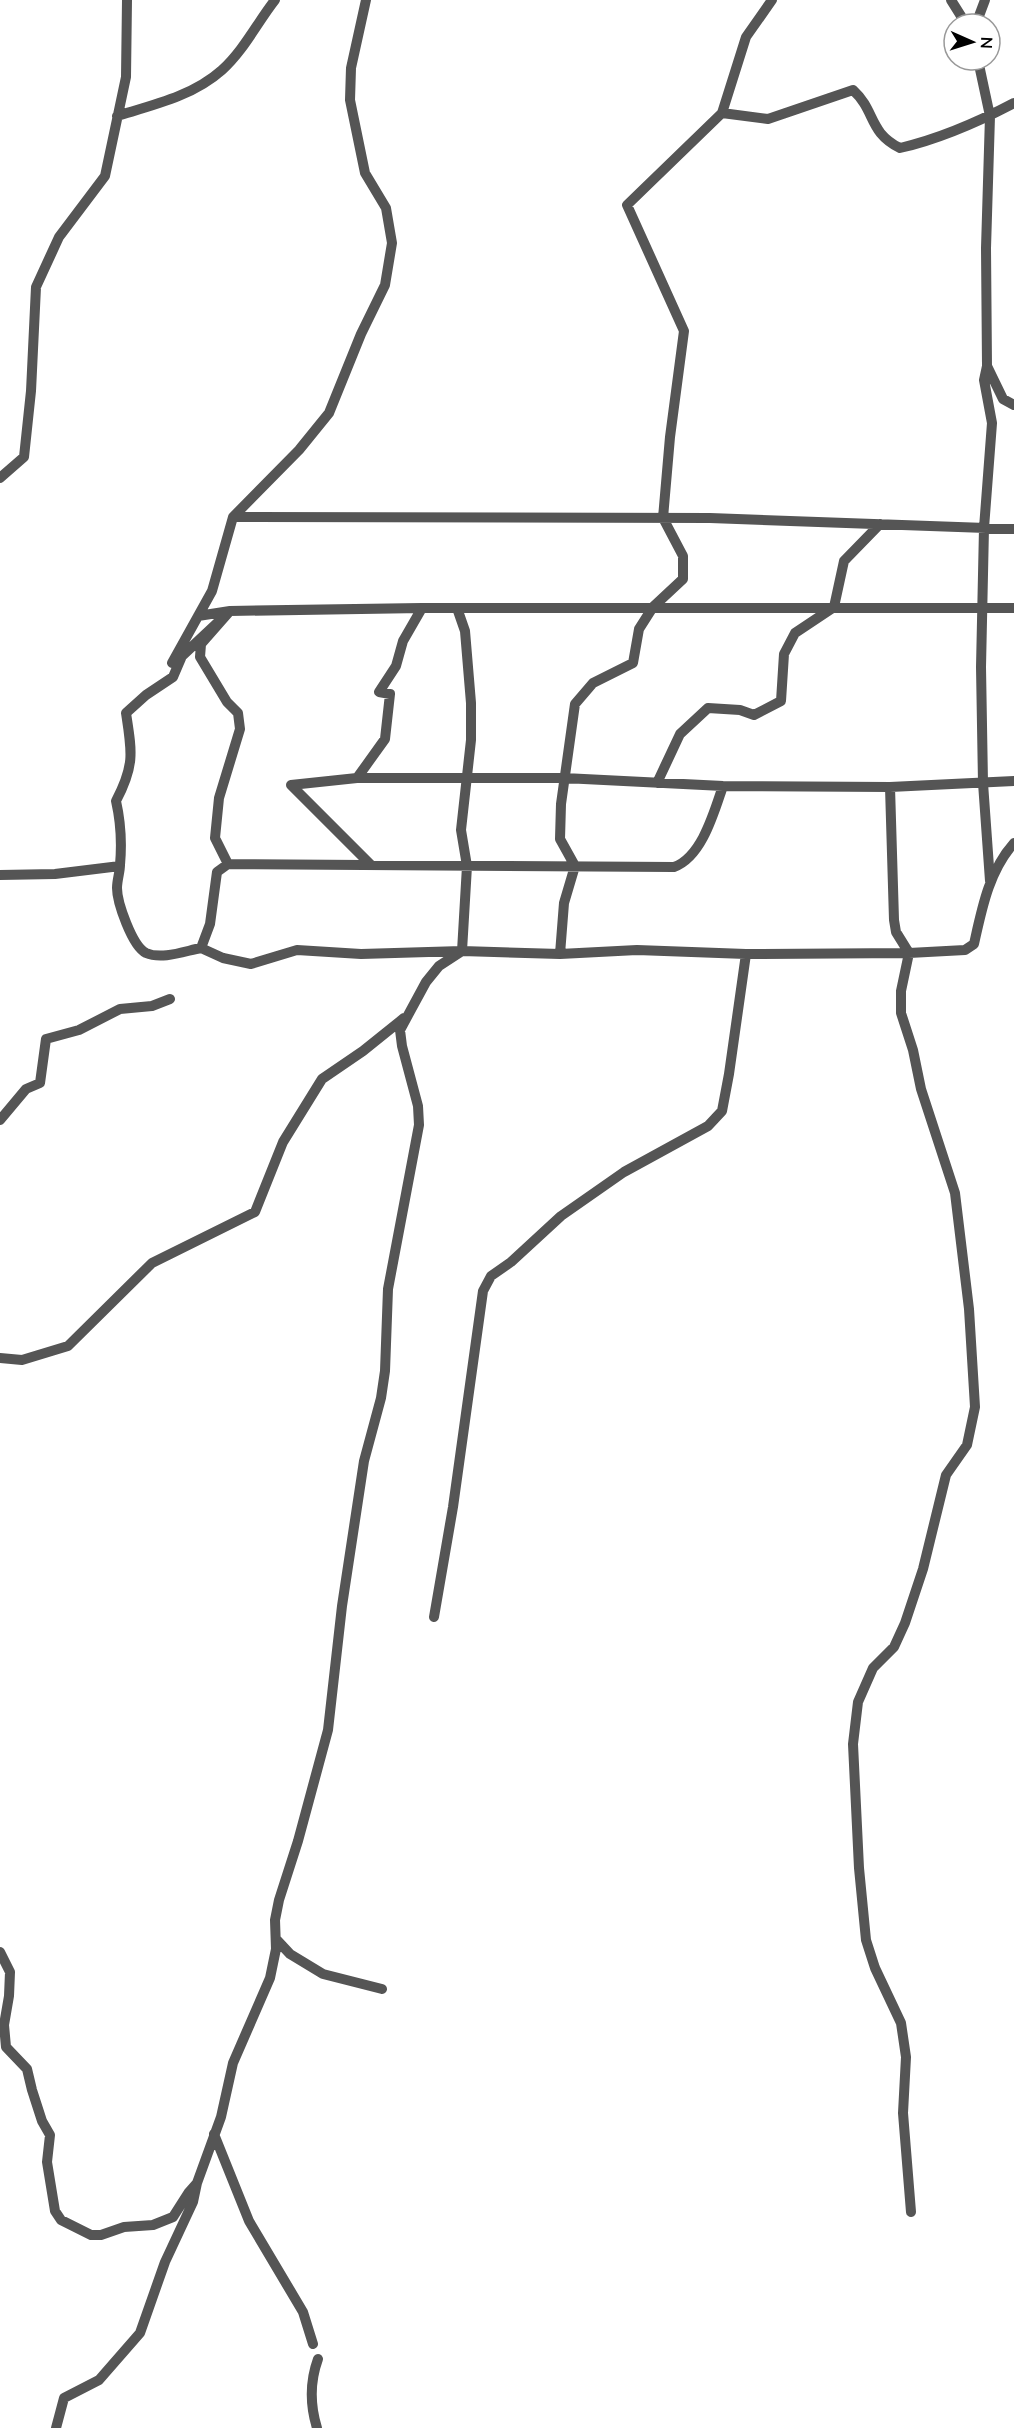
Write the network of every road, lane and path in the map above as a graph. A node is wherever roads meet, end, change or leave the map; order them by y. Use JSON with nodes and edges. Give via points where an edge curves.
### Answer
{"nodes":[{"id":1,"x":127,"y":0,"type":"edge"},
{"id":2,"x":275,"y":0,"type":"edge"},
{"id":3,"x":366,"y":0,"type":"edge"},
{"id":4,"x":772,"y":0,"type":"edge"},
{"id":5,"x":981,"y":72,"type":"edge"},
{"id":6,"x":1014,"y":103,"type":"edge"},
{"id":7,"x":722,"y":112,"type":"junction"},
{"id":8,"x":117,"y":116,"type":"junction"},
{"id":9,"x":990,"y":116,"type":"junction"},
{"id":10,"x":987,"y":366,"type":"junction"},
{"id":11,"x":1014,"y":405,"type":"edge"},
{"id":12,"x":0,"y":478,"type":"edge"},
{"id":13,"x":233,"y":517,"type":"junction"},
{"id":14,"x":663,"y":518,"type":"junction"},
{"id":15,"x":880,"y":524,"type":"junction"},
{"id":16,"x":984,"y":528,"type":"junction"},
{"id":17,"x":1014,"y":529,"type":"edge"},
{"id":18,"x":653,"y":607,"type":"junction"},
{"id":19,"x":834,"y":607,"type":"junction"},
{"id":20,"x":422,"y":608,"type":"junction"},
{"id":21,"x":457,"y":608,"type":"junction"},
{"id":22,"x":982,"y":608,"type":"junction"},
{"id":23,"x":1014,"y":608,"type":"edge"},
{"id":24,"x":230,"y":611,"type":"junction"},
{"id":25,"x":198,"y":616,"type":"junction"},
{"id":26,"x":164,"y":683,"type":"junction"},
{"id":27,"x":357,"y":778,"type":"junction"},
{"id":28,"x":468,"y":778,"type":"junction"},
{"id":29,"x":564,"y":778,"type":"junction"},
{"id":30,"x":1014,"y":781,"type":"edge"},
{"id":31,"x":657,"y":783,"type":"junction"},
{"id":32,"x":982,"y":783,"type":"junction"},
{"id":33,"x":723,"y":786,"type":"junction"},
{"id":34,"x":890,"y":786,"type":"junction"},
{"id":35,"x":1014,"y":843,"type":"edge"},
{"id":36,"x":228,"y":864,"type":"junction"},
{"id":37,"x":371,"y":864,"type":"junction"},
{"id":38,"x":120,"y":866,"type":"junction"},
{"id":39,"x":467,"y":866,"type":"junction"},
{"id":40,"x":575,"y":866,"type":"junction"},
{"id":41,"x":0,"y":874,"type":"edge"},
{"id":42,"x":990,"y":881,"type":"junction"},
{"id":43,"x":201,"y":948,"type":"junction"},
{"id":44,"x":462,"y":951,"type":"junction"},
{"id":45,"x":909,"y":953,"type":"junction"},
{"id":46,"x":560,"y":954,"type":"junction"},
{"id":47,"x":746,"y":954,"type":"junction"},
{"id":48,"x":170,"y":999,"type":"dead end"},
{"id":49,"x":406,"y":1015,"type":"junction"},
{"id":50,"x":0,"y":1120,"type":"edge"},
{"id":51,"x":0,"y":1358,"type":"edge"},
{"id":52,"x":434,"y":1617,"type":"dead end"},
{"id":53,"x":276,"y":1938,"type":"junction"},
{"id":54,"x":0,"y":1952,"type":"edge"},
{"id":55,"x":382,"y":1989,"type":"dead end"},
{"id":56,"x":214,"y":2134,"type":"junction"},
{"id":57,"x":197,"y":2183,"type":"junction"},
{"id":58,"x":911,"y":2212,"type":"dead end"},
{"id":59,"x":313,"y":2344,"type":"dead end"},
{"id":60,"x":318,"y":2359,"type":"dead end"},
{"id":61,"x":56,"y":2428,"type":"edge"},
{"id":62,"x":317,"y":2428,"type":"edge"}],
"edges":[{"from":1,"to":8,"type":"street","via":[[126,77]]},
{"from":2,"to":8,"type":"street","via":[[222,70],[192,91]]},
{"from":3,"to":13,"type":"street","via":[[351,68],[350,100],[365,173],[386,208],[392,243],[384,285],[329,413],[299,450]]},
{"from":4,"to":7,"type":"street","via":[[746,37]]},
{"from":5,"to":9,"type":"street"},
{"from":6,"to":9,"type":"street"},
{"from":7,"to":9,"type":"street","via":[[768,119],[852,90],[865,101],[886,141],[900,148]]},
{"from":7,"to":14,"type":"street","via":[[627,205],[684,331]]},
{"from":8,"to":12,"type":"street","via":[[105,176],[59,237],[36,287],[24,457]]},
{"from":9,"to":10,"type":"street"},
{"from":10,"to":11,"type":"street","via":[[1003,399]]},
{"from":10,"to":16,"type":"street","via":[[984,380],[992,423]]},
{"from":13,"to":14,"type":"street"},
{"from":13,"to":25,"type":"street","via":[[212,591]]},
{"from":14,"to":15,"type":"street"},
{"from":14,"to":18,"type":"street","via":[[683,556],[683,579]]},
{"from":15,"to":16,"type":"street"},
{"from":15,"to":19,"type":"street","via":[[844,561]]},
{"from":16,"to":17,"type":"street"},
{"from":16,"to":22,"type":"street"},
{"from":18,"to":19,"type":"street"},
{"from":18,"to":21,"type":"street"},
{"from":18,"to":29,"type":"street","via":[[639,629],[633,663],[593,683],[575,704]]},
{"from":19,"to":22,"type":"street"},
{"from":19,"to":31,"type":"street","via":[[795,633],[784,654],[781,701],[754,715],[708,708],[680,734]]},
{"from":20,"to":21,"type":"street"},
{"from":20,"to":24,"type":"street"},
{"from":20,"to":27,"type":"street","via":[[403,641],[396,666],[379,692],[390,694],[386,739]]},
{"from":21,"to":28,"type":"street","via":[[469,662]]},
{"from":22,"to":23,"type":"street"},
{"from":22,"to":32,"type":"street"},
{"from":24,"to":25,"type":"street"},
{"from":24,"to":26,"type":"street","via":[[182,656],[173,677]]},
{"from":24,"to":36,"type":"street","via":[[201,644],[200,657],[238,713],[240,729],[219,798],[215,838]]},
{"from":25,"to":26,"type":"street"},
{"from":26,"to":38,"type":"street","via":[[126,713],[132,759],[116,801],[121,823]]},
{"from":27,"to":28,"type":"street"},
{"from":27,"to":37,"type":"street","via":[[291,785]]},
{"from":28,"to":29,"type":"street"},
{"from":28,"to":39,"type":"street","via":[[461,830]]},
{"from":29,"to":31,"type":"street"},
{"from":29,"to":40,"type":"street","via":[[560,839]]},
{"from":30,"to":32,"type":"street"},
{"from":31,"to":33,"type":"street"},
{"from":32,"to":34,"type":"street"},
{"from":32,"to":42,"type":"street"},
{"from":33,"to":34,"type":"street"},
{"from":33,"to":40,"type":"street","via":[[703,837],[685,863],[663,868]]},
{"from":34,"to":45,"type":"street","via":[[894,920]]},
{"from":35,"to":42,"type":"street"},
{"from":36,"to":37,"type":"street"},
{"from":36,"to":43,"type":"street","via":[[217,872],[210,924]]},
{"from":37,"to":39,"type":"street"},
{"from":38,"to":41,"type":"street","via":[[55,874]]},
{"from":38,"to":43,"type":"street","via":[[117,889],[128,929],[139,947],[147,953],[172,954]]},
{"from":39,"to":40,"type":"street"},
{"from":39,"to":44,"type":"street"},
{"from":40,"to":46,"type":"street","via":[[564,903]]},
{"from":42,"to":45,"type":"street","via":[[970,948]]},
{"from":43,"to":44,"type":"street","via":[[251,964],[297,950],[361,954]]},
{"from":44,"to":46,"type":"street"},
{"from":44,"to":49,"type":"street","via":[[439,966]]},
{"from":45,"to":47,"type":"street"},
{"from":45,"to":58,"type":"street","via":[[901,1013],[955,1193],[969,1308],[975,1407],[967,1445],[946,1475],[905,1623],[894,1647],[873,1668],[858,1702],[853,1744],[866,1940],[901,2023],[906,2056],[903,2113]]},
{"from":46,"to":47,"type":"street","via":[[637,950]]},
{"from":47,"to":52,"type":"street","via":[[722,1111],[708,1126],[624,1172],[561,1216],[491,1276],[483,1291]]},
{"from":48,"to":50,"type":"street","via":[[152,1006],[120,1009],[79,1030],[46,1040],[40,1083],[26,1089]]},
{"from":49,"to":51,"type":"street","via":[[373,1044],[322,1079],[283,1142],[255,1212],[152,1263],[68,1346],[22,1360]]},
{"from":49,"to":53,"type":"street","via":[[400,1030],[419,1125],[388,1288],[385,1371],[364,1461],[328,1730],[279,1900]]},
{"from":53,"to":55,"type":"street","via":[[290,1954],[323,1974]]},
{"from":53,"to":56,"type":"street","via":[[270,1978],[233,2063]]},
{"from":54,"to":57,"type":"street","via":[[9,1972],[6,2047],[27,2069],[50,2135],[47,2162],[55,2211],[61,2220],[91,2235],[153,2225],[173,2217]]},
{"from":56,"to":57,"type":"street"},
{"from":56,"to":59,"type":"street","via":[[249,2221],[303,2312]]},
{"from":57,"to":61,"type":"street","via":[[194,2202],[165,2262],[140,2333],[99,2380],[63,2398]]},
{"from":60,"to":62,"type":"street","via":[[313,2372],[312,2411]]}]}
